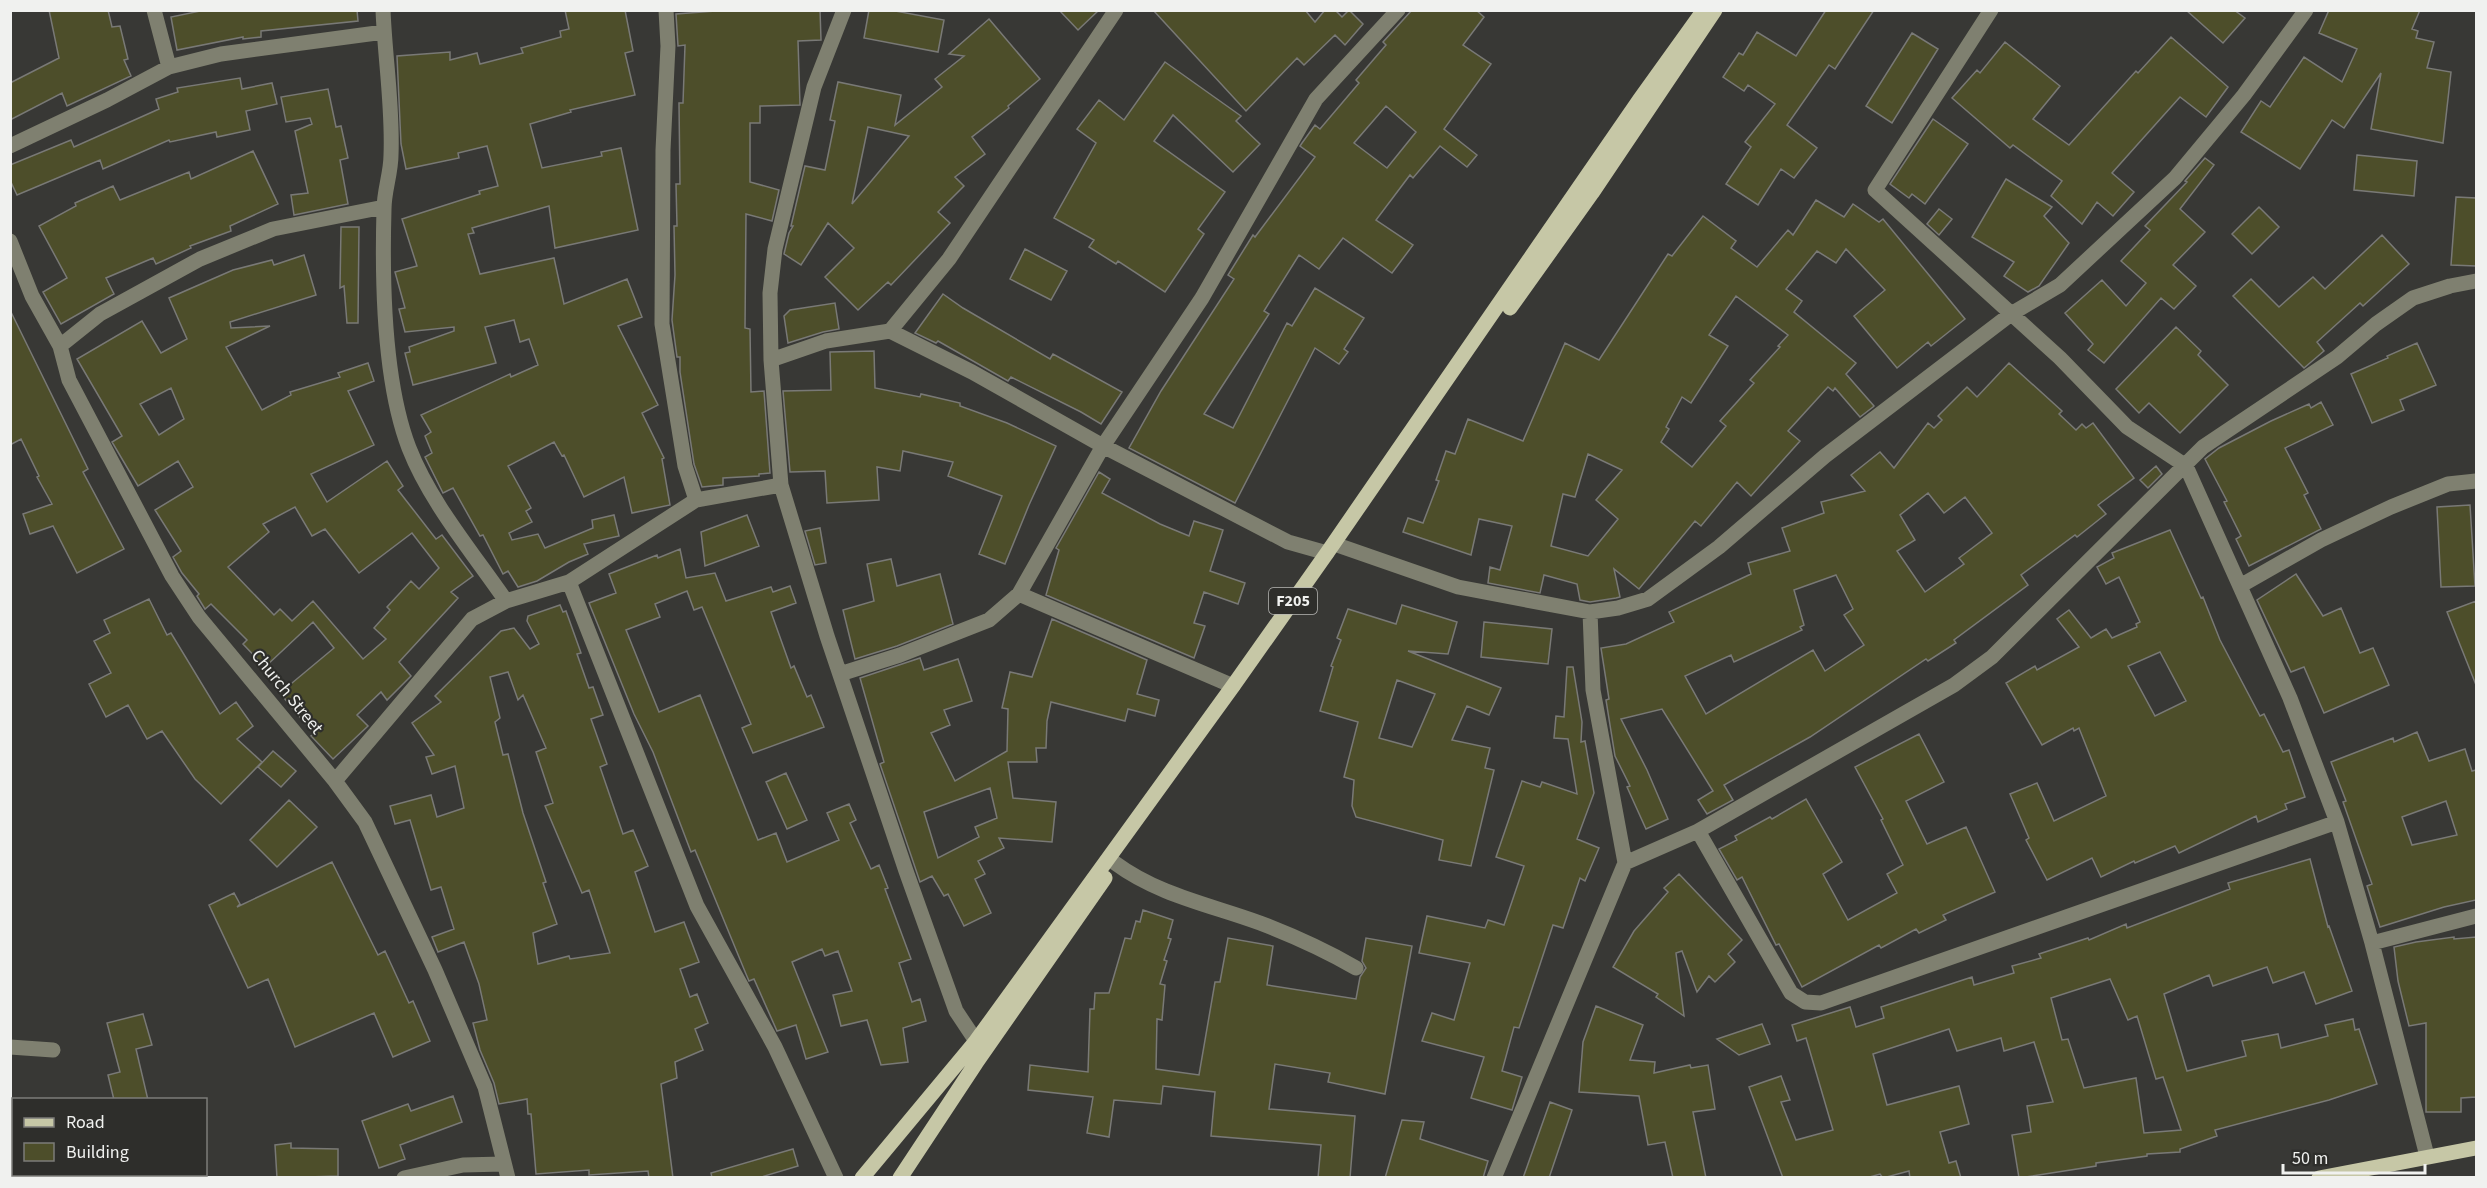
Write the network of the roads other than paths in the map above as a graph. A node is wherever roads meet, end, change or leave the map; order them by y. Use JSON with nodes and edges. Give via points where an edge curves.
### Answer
{"nodes":[{"id":1,"x":154,"y":10,"type":"edge"},
{"id":2,"x":383,"y":10,"type":"edge"},
{"id":3,"x":666,"y":10,"type":"edge"},
{"id":4,"x":843,"y":10,"type":"edge"},
{"id":5,"x":1116,"y":10,"type":"edge"},
{"id":6,"x":1398,"y":10,"type":"edge"},
{"id":7,"x":1704,"y":10,"type":"edge"},
{"id":8,"x":1715,"y":10,"type":"edge"},
{"id":9,"x":1991,"y":10,"type":"edge"},
{"id":10,"x":2306,"y":10,"type":"edge"},
{"id":11,"x":384,"y":32,"type":"junction"},
{"id":12,"x":169,"y":67,"type":"junction"},
{"id":13,"x":10,"y":146,"type":"edge"},
{"id":14,"x":384,"y":207,"type":"junction"},
{"id":15,"x":10,"y":241,"type":"edge"},
{"id":16,"x":1524,"y":278,"type":"junction"},
{"id":17,"x":2476,"y":282,"type":"edge"},
{"id":18,"x":2011,"y":314,"type":"junction"},
{"id":19,"x":890,"y":331,"type":"junction"},
{"id":20,"x":60,"y":345,"type":"junction"},
{"id":21,"x":771,"y":360,"type":"junction"},
{"id":22,"x":1103,"y":447,"type":"junction"},
{"id":23,"x":2186,"y":466,"type":"junction"},
{"id":24,"x":2476,"y":481,"type":"edge"},
{"id":25,"x":781,"y":485,"type":"junction"},
{"id":26,"x":696,"y":500,"type":"junction"},
{"id":27,"x":1334,"y":550,"type":"junction"},
{"id":28,"x":569,"y":582,"type":"junction"},
{"id":29,"x":2240,"y":585,"type":"junction"},
{"id":30,"x":1019,"y":594,"type":"junction"},
{"id":31,"x":506,"y":601,"type":"junction"},
{"id":32,"x":1590,"y":612,"type":"junction"},
{"id":33,"x":840,"y":674,"type":"junction"},
{"id":34,"x":1233,"y":686,"type":"junction"},
{"id":35,"x":335,"y":782,"type":"junction"},
{"id":36,"x":2337,"y":822,"type":"junction"},
{"id":37,"x":1698,"y":831,"type":"junction"},
{"id":38,"x":1115,"y":863,"type":"junction"},
{"id":39,"x":1625,"y":863,"type":"junction"},
{"id":40,"x":2476,"y":916,"type":"edge"},
{"id":41,"x":2372,"y":943,"type":"junction"},
{"id":42,"x":1356,"y":968,"type":"dead end"},
{"id":43,"x":976,"y":1041,"type":"junction"},
{"id":44,"x":10,"y":1047,"type":"edge"},
{"id":45,"x":53,"y":1050,"type":"dead end"},
{"id":46,"x":2476,"y":1148,"type":"edge"},
{"id":47,"x":2427,"y":1156,"type":"junction"},
{"id":48,"x":2403,"y":1162,"type":"junction"},
{"id":49,"x":506,"y":1171,"type":"edge"},
{"id":50,"x":404,"y":1178,"type":"edge"},
{"id":51,"x":836,"y":1178,"type":"edge"},
{"id":52,"x":862,"y":1178,"type":"edge"},
{"id":53,"x":900,"y":1178,"type":"edge"},
{"id":54,"x":1494,"y":1178,"type":"edge"},
{"id":55,"x":2319,"y":1178,"type":"edge"},
{"id":56,"x":2389,"y":1178,"type":"edge"}],
"edges":[{"from":1,"to":12,"type":"street"},
{"from":2,"to":11,"type":"street"},
{"from":3,"to":26,"type":"street","via":[[662,324],[685,466]]},
{"from":4,"to":21,"type":"street","via":[[814,87],[775,249],[770,293]]},
{"from":5,"to":19,"type":"street","via":[[949,259]]},
{"from":6,"to":22,"type":"street","via":[[1316,99],[1202,298]]},
{"from":7,"to":16,"type":"main road","number":"F205","via":[[1640,99]]},
{"from":8,"to":16,"type":"main road","number":"F205","via":[[1592,193]]},
{"from":9,"to":18,"type":"street","via":[[1875,189]]},
{"from":10,"to":18,"type":"street","via":[[2244,95],[2175,178],[2060,285]]},
{"from":11,"to":12,"type":"street","via":[[221,54]]},
{"from":11,"to":14,"type":"street","via":[[392,111],[392,158]]},
{"from":12,"to":13,"type":"street"},
{"from":14,"to":20,"type":"street","via":[[273,228],[200,259],[100,314]]},
{"from":14,"to":31,"type":"street","via":[[385,305],[395,394],[409,447],[429,489]]},
{"from":15,"to":20,"type":"street","name":"Church Street","via":[[32,296]]},
{"from":16,"to":27,"type":"main road","number":"F205"},
{"from":17,"to":23,"type":"street","via":[[2413,298],[2337,357],[2203,447]]},
{"from":18,"to":23,"type":"street","via":[[2127,427]]},
{"from":18,"to":32,"type":"street","via":[[1825,456],[1719,548],[1648,599]]},
{"from":19,"to":21,"type":"street","via":[[826,341]]},
{"from":19,"to":22,"type":"street","via":[[972,372]]},
{"from":20,"to":35,"type":"street","name":"Church Street","via":[[69,380],[172,576],[199,617]]},
{"from":21,"to":25,"type":"street"},
{"from":22,"to":27,"type":"street","via":[[1288,542]]},
{"from":22,"to":30,"type":"street"},
{"from":23,"to":29,"type":"street"},
{"from":23,"to":37,"type":"street","via":[[1992,657],[1954,685]]},
{"from":24,"to":29,"type":"street","via":[[2448,484],[2391,507]]},
{"from":25,"to":26,"type":"street"},
{"from":25,"to":33,"type":"street"},
{"from":26,"to":28,"type":"street"},
{"from":27,"to":32,"type":"street","via":[[1458,587]]},
{"from":27,"to":34,"type":"main road","number":"F205"},
{"from":27,"to":38,"type":"main road","number":"F205"},
{"from":28,"to":31,"type":"street"},
{"from":28,"to":51,"type":"street","via":[[697,906],[775,1047]]},
{"from":29,"to":36,"type":"street","via":[[2290,698]]},
{"from":30,"to":33,"type":"street","via":[[989,620]]},
{"from":30,"to":34,"type":"street"},
{"from":31,"to":35,"type":"street","via":[[472,619]]},
{"from":32,"to":39,"type":"street","via":[[1593,690]]},
{"from":33,"to":43,"type":"street","via":[[956,1011]]},
{"from":34,"to":43,"type":"main road","number":"F205"},
{"from":35,"to":49,"type":"street","name":"Church Street","via":[[365,822],[435,970],[485,1087]]},
{"from":36,"to":37,"type":"street","via":[[1821,1003],[1805,1002],[1791,993]]},
{"from":36,"to":41,"type":"street"},
{"from":37,"to":39,"type":"street"},
{"from":38,"to":42,"type":"street","via":[[1136,878],[1313,944]]},
{"from":38,"to":53,"type":"main road","number":"F205"},
{"from":39,"to":54,"type":"street"},
{"from":40,"to":41,"type":"street"},
{"from":41,"to":47,"type":"street"},
{"from":43,"to":52,"type":"main road","number":"F205"},
{"from":44,"to":45,"type":"street"},
{"from":46,"to":47,"type":"main road"},
{"from":47,"to":48,"type":"main road"},
{"from":48,"to":55,"type":"main road"},
{"from":48,"to":56,"type":"main road"},
{"from":49,"to":50,"type":"street","via":[[463,1165]]}]}
